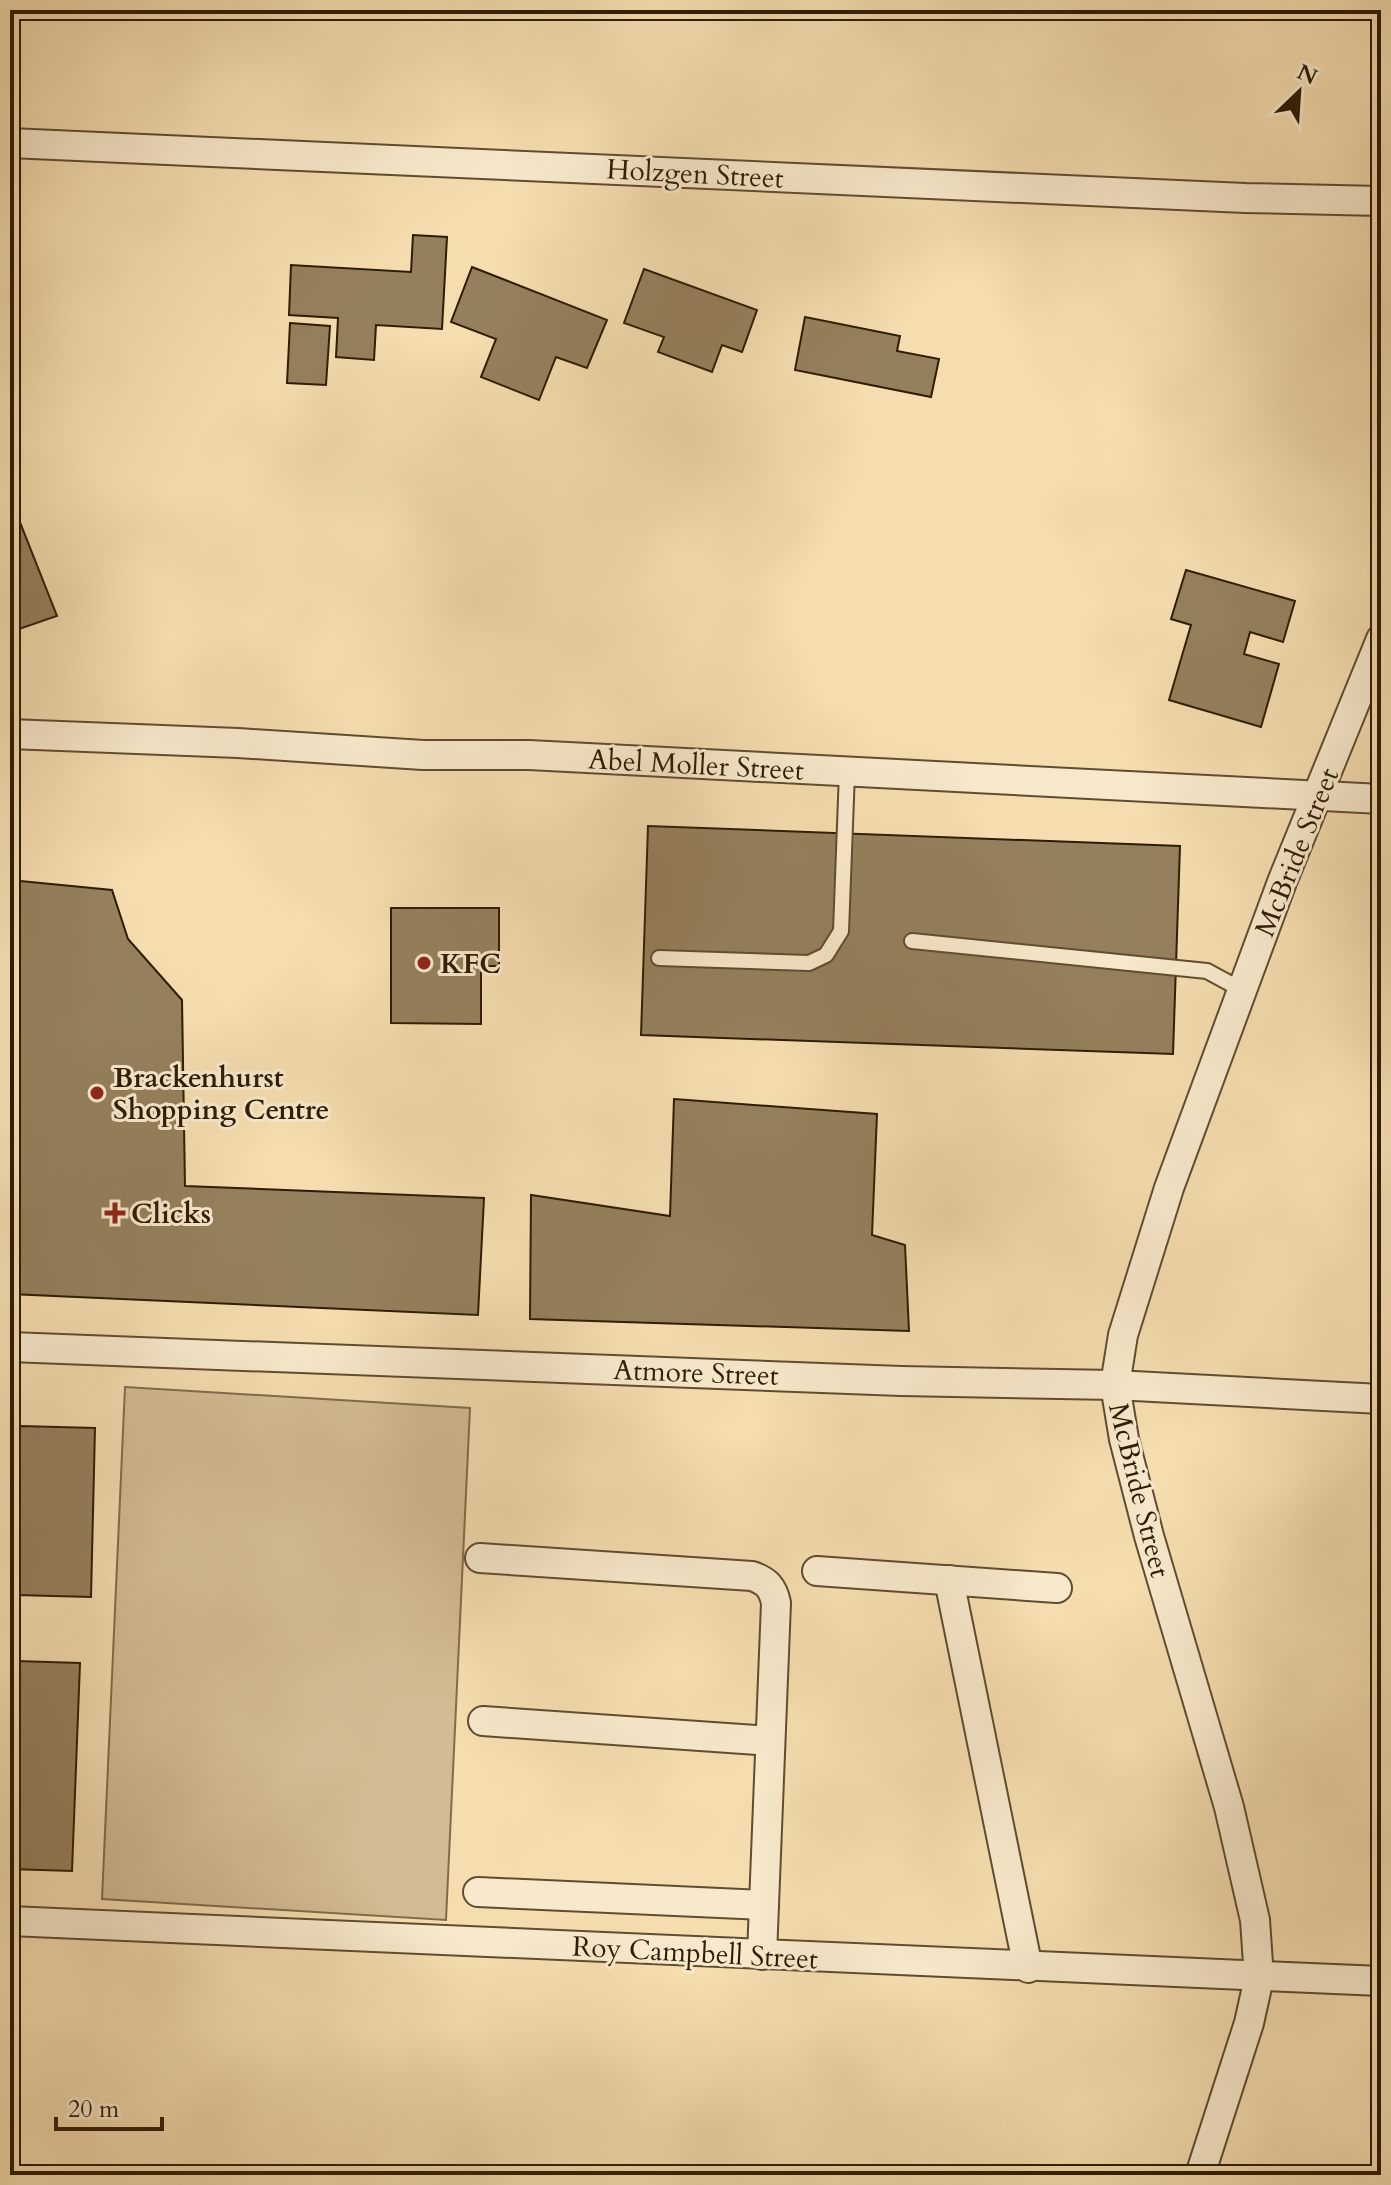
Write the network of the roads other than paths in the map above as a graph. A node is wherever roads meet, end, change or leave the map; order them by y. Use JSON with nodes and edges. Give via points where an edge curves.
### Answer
{"nodes":[{"id":1,"x":10,"y":143,"type":"edge"},
{"id":2,"x":1381,"y":201,"type":"edge"},
{"id":3,"x":1381,"y":639,"type":"edge"},
{"id":4,"x":10,"y":734,"type":"edge"},
{"id":5,"x":847,"y":772,"type":"junction"},
{"id":6,"x":1318,"y":797,"type":"junction"},
{"id":7,"x":1381,"y":799,"type":"edge"},
{"id":8,"x":912,"y":941,"type":"dead end"},
{"id":9,"x":659,"y":958,"type":"dead end"},
{"id":10,"x":1242,"y":990,"type":"junction"},
{"id":11,"x":10,"y":1347,"type":"edge"},
{"id":12,"x":1115,"y":1385,"type":"junction"},
{"id":13,"x":1381,"y":1399,"type":"edge"},
{"id":14,"x":480,"y":1558,"type":"dead end"},
{"id":15,"x":817,"y":1571,"type":"dead end"},
{"id":16,"x":949,"y":1580,"type":"junction"},
{"id":17,"x":1057,"y":1588,"type":"dead end"},
{"id":18,"x":483,"y":1721,"type":"dead end"},
{"id":19,"x":770,"y":1741,"type":"junction"},
{"id":20,"x":478,"y":1892,"type":"dead end"},
{"id":21,"x":764,"y":1905,"type":"junction"},
{"id":22,"x":10,"y":1921,"type":"edge"},
{"id":23,"x":762,"y":1955,"type":"junction"},
{"id":24,"x":1028,"y":1968,"type":"junction"},
{"id":25,"x":1259,"y":1978,"type":"junction"},
{"id":26,"x":1381,"y":1981,"type":"edge"},
{"id":27,"x":1200,"y":2175,"type":"edge"}],
"edges":[{"from":1,"to":2,"type":"street","name":"Holzgen Street"},
{"from":3,"to":6,"type":"street","name":"McBride Street"},
{"from":4,"to":5,"type":"street","name":"Abel Moller Street"},
{"from":5,"to":6,"type":"street","name":"Abel Moller Street"},
{"from":5,"to":9,"type":"lane","via":[[841,931],[826,955],[809,963]]},
{"from":6,"to":7,"type":"street","name":"Abel Moller Street"},
{"from":6,"to":10,"type":"street","name":"McBride Street"},
{"from":8,"to":10,"type":"lane","via":[[1207,971]]},
{"from":10,"to":12,"type":"street","name":"McBride Street","via":[[1142,1270]]},
{"from":11,"to":12,"type":"street","name":"Atmore Street"},
{"from":12,"to":13,"type":"street","name":"Atmore Street"},
{"from":12,"to":25,"type":"street","name":"McBride Street","via":[[1149,1536],[1232,1821],[1255,1920]]},
{"from":14,"to":19,"type":"street","via":[[764,1580],[776,1603]]},
{"from":15,"to":16,"type":"street"},
{"from":16,"to":17,"type":"street"},
{"from":16,"to":24,"type":"street"},
{"from":18,"to":19,"type":"street"},
{"from":19,"to":21,"type":"street"},
{"from":20,"to":21,"type":"street"},
{"from":21,"to":23,"type":"street"},
{"from":22,"to":23,"type":"street","name":"Roy Campbell Street"},
{"from":23,"to":24,"type":"street","name":"Roy Campbell Street"},
{"from":24,"to":25,"type":"street","name":"Roy Campbell Street"},
{"from":25,"to":26,"type":"street","name":"Roy Campbell Street"},
{"from":25,"to":27,"type":"street","name":"McBride Street"}]}
